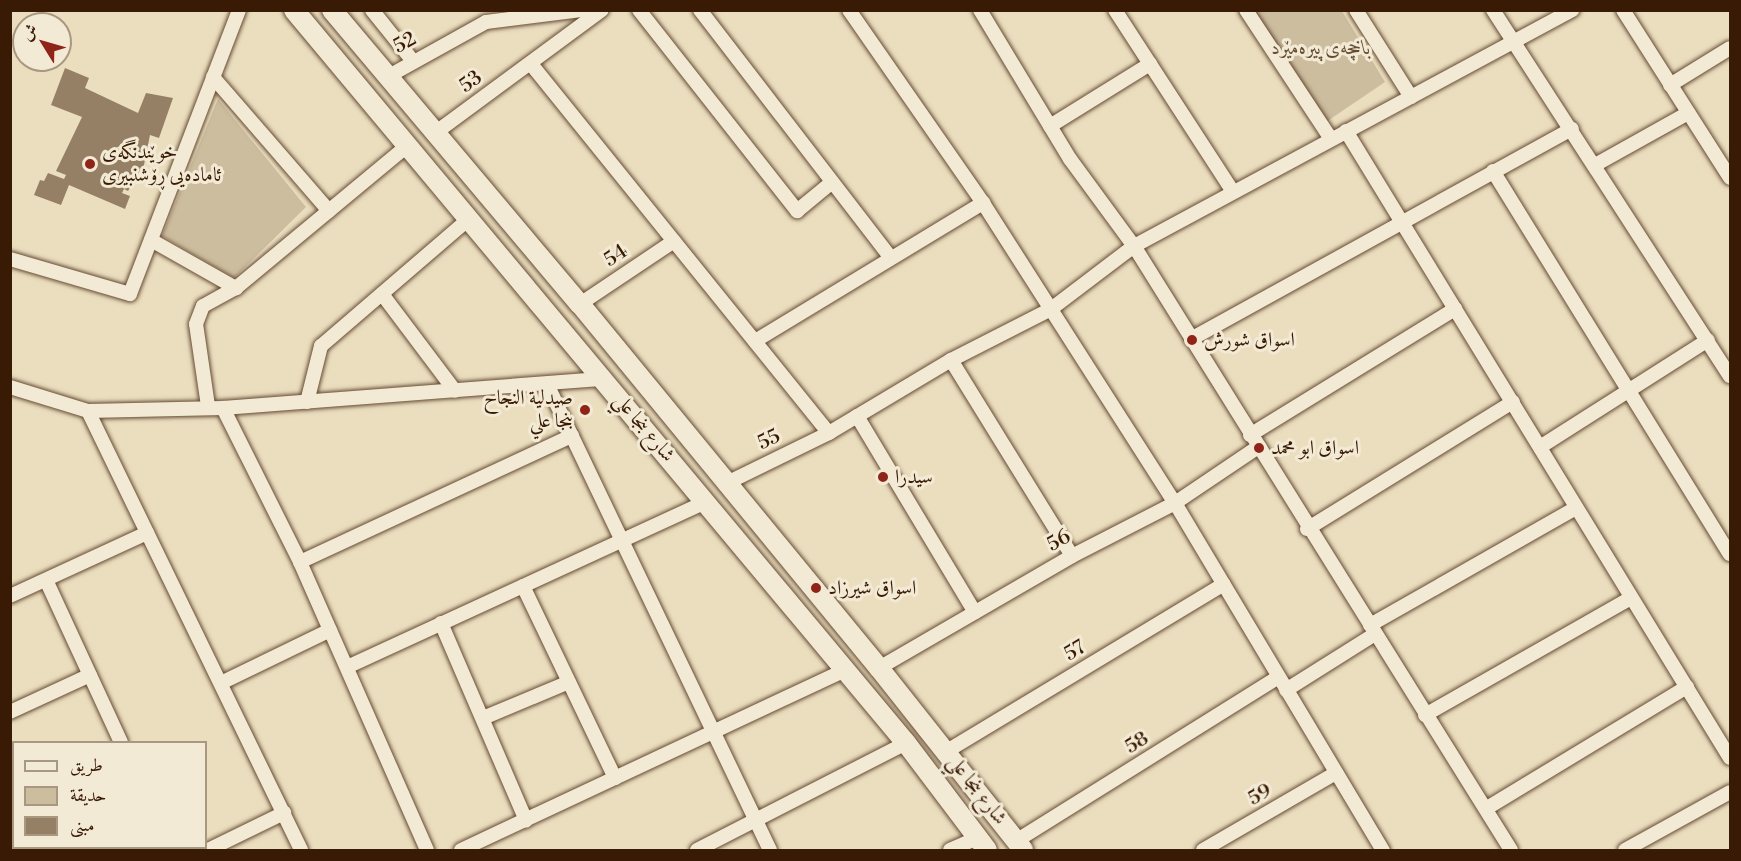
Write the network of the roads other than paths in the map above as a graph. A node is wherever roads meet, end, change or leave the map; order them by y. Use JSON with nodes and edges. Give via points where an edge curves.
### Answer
{"nodes":[{"id":1,"x":239,"y":10,"type":"edge"},
{"id":2,"x":294,"y":10,"type":"edge"},
{"id":3,"x":332,"y":10,"type":"edge"},
{"id":4,"x":372,"y":10,"type":"edge"},
{"id":5,"x":581,"y":10,"type":"edge"},
{"id":6,"x":602,"y":10,"type":"edge"},
{"id":7,"x":639,"y":10,"type":"edge"},
{"id":8,"x":700,"y":10,"type":"edge"},
{"id":9,"x":849,"y":10,"type":"edge"},
{"id":10,"x":980,"y":10,"type":"edge"},
{"id":11,"x":1115,"y":10,"type":"edge"},
{"id":12,"x":1246,"y":10,"type":"edge"},
{"id":13,"x":1356,"y":10,"type":"edge"},
{"id":14,"x":1493,"y":10,"type":"edge"},
{"id":15,"x":1573,"y":10,"type":"edge"},
{"id":16,"x":1623,"y":10,"type":"edge"},
{"id":17,"x":1515,"y":41,"type":"junction"},
{"id":18,"x":1731,"y":48,"type":"edge"},
{"id":19,"x":412,"y":60,"type":"junction"},
{"id":20,"x":531,"y":64,"type":"junction"},
{"id":21,"x":1150,"y":64,"type":"junction"},
{"id":22,"x":213,"y":77,"type":"junction"},
{"id":23,"x":387,"y":77,"type":"junction"},
{"id":24,"x":1670,"y":85,"type":"junction"},
{"id":25,"x":1411,"y":97,"type":"junction"},
{"id":26,"x":1688,"y":113,"type":"junction"},
{"id":27,"x":1050,"y":126,"type":"junction"},
{"id":28,"x":1572,"y":129,"type":"junction"},
{"id":29,"x":1347,"y":131,"type":"junction"},
{"id":30,"x":435,"y":133,"type":"junction"},
{"id":31,"x":1331,"y":139,"type":"junction"},
{"id":32,"x":408,"y":145,"type":"junction"},
{"id":33,"x":1595,"y":165,"type":"junction"},
{"id":34,"x":1493,"y":171,"type":"junction"},
{"id":35,"x":1731,"y":178,"type":"edge"},
{"id":36,"x":831,"y":182,"type":"junction"},
{"id":37,"x":1233,"y":192,"type":"junction"},
{"id":38,"x":983,"y":203,"type":"junction"},
{"id":39,"x":329,"y":211,"type":"junction"},
{"id":40,"x":470,"y":218,"type":"junction"},
{"id":41,"x":1401,"y":220,"type":"junction"},
{"id":42,"x":151,"y":240,"type":"junction"},
{"id":43,"x":674,"y":242,"type":"junction"},
{"id":44,"x":1134,"y":246,"type":"junction"},
{"id":45,"x":890,"y":257,"type":"junction"},
{"id":46,"x":10,"y":259,"type":"edge"},
{"id":47,"x":236,"y":288,"type":"junction"},
{"id":48,"x":382,"y":294,"type":"junction"},
{"id":49,"x":580,"y":304,"type":"junction"},
{"id":50,"x":1051,"y":309,"type":"junction"},
{"id":51,"x":1455,"y":309,"type":"junction"},
{"id":52,"x":1191,"y":339,"type":"junction"},
{"id":53,"x":1708,"y":340,"type":"junction"},
{"id":54,"x":755,"y":341,"type":"junction"},
{"id":55,"x":951,"y":360,"type":"junction"},
{"id":56,"x":1731,"y":376,"type":"edge"},
{"id":57,"x":604,"y":379,"type":"junction"},
{"id":58,"x":547,"y":384,"type":"junction"},
{"id":59,"x":10,"y":387,"type":"edge"},
{"id":60,"x":455,"y":391,"type":"junction"},
{"id":61,"x":1627,"y":392,"type":"junction"},
{"id":62,"x":307,"y":402,"type":"junction"},
{"id":63,"x":1512,"y":402,"type":"junction"},
{"id":64,"x":208,"y":406,"type":"junction"},
{"id":65,"x":223,"y":408,"type":"junction"},
{"id":66,"x":88,"y":411,"type":"junction"},
{"id":67,"x":857,"y":416,"type":"junction"},
{"id":68,"x":829,"y":433,"type":"junction"},
{"id":69,"x":572,"y":436,"type":"junction"},
{"id":70,"x":1254,"y":441,"type":"junction"},
{"id":71,"x":1540,"y":447,"type":"junction"},
{"id":72,"x":727,"y":483,"type":"junction"},
{"id":73,"x":706,"y":502,"type":"junction"},
{"id":74,"x":1175,"y":503,"type":"junction"},
{"id":75,"x":1576,"y":508,"type":"junction"},
{"id":76,"x":1307,"y":529,"type":"junction"},
{"id":77,"x":147,"y":533,"type":"junction"},
{"id":78,"x":768,"y":533,"type":"junction"},
{"id":79,"x":622,"y":540,"type":"junction"},
{"id":80,"x":747,"y":552,"type":"junction"},
{"id":81,"x":1731,"y":554,"type":"edge"},
{"id":82,"x":1072,"y":556,"type":"junction"},
{"id":83,"x":300,"y":562,"type":"junction"},
{"id":84,"x":46,"y":580,"type":"junction"},
{"id":85,"x":1224,"y":584,"type":"junction"},
{"id":86,"x":524,"y":586,"type":"junction"},
{"id":87,"x":10,"y":596,"type":"edge"},
{"id":88,"x":1631,"y":598,"type":"junction"},
{"id":89,"x":975,"y":612,"type":"junction"},
{"id":90,"x":441,"y":623,"type":"junction"},
{"id":91,"x":330,"y":630,"type":"junction"},
{"id":92,"x":1372,"y":630,"type":"junction"},
{"id":93,"x":347,"y":667,"type":"junction"},
{"id":94,"x":879,"y":668,"type":"junction"},
{"id":95,"x":846,"y":670,"type":"junction"},
{"id":96,"x":90,"y":675,"type":"junction"},
{"id":97,"x":1278,"y":677,"type":"junction"},
{"id":98,"x":569,"y":682,"type":"junction"},
{"id":99,"x":220,"y":683,"type":"junction"},
{"id":100,"x":1687,"y":687,"type":"junction"},
{"id":101,"x":1286,"y":690,"type":"junction"},
{"id":102,"x":10,"y":712,"type":"edge"},
{"id":103,"x":1425,"y":715,"type":"junction"},
{"id":104,"x":483,"y":718,"type":"junction"},
{"id":105,"x":713,"y":732,"type":"junction"},
{"id":106,"x":121,"y":741,"type":"edge"},
{"id":107,"x":906,"y":743,"type":"junction"},
{"id":108,"x":947,"y":751,"type":"junction"},
{"id":109,"x":1731,"y":758,"type":"edge"},
{"id":110,"x":1336,"y":773,"type":"junction"},
{"id":111,"x":615,"y":778,"type":"junction"},
{"id":112,"x":1731,"y":792,"type":"edge"},
{"id":113,"x":1487,"y":808,"type":"junction"},
{"id":114,"x":284,"y":813,"type":"junction"},
{"id":115,"x":526,"y":820,"type":"junction"},
{"id":116,"x":757,"y":821,"type":"junction"},
{"id":117,"x":982,"y":844,"type":"edge"},
{"id":118,"x":1020,"y":846,"type":"edge"},
{"id":119,"x":208,"y":850,"type":"edge"},
{"id":120,"x":301,"y":850,"type":"edge"},
{"id":121,"x":427,"y":850,"type":"edge"},
{"id":122,"x":461,"y":850,"type":"edge"},
{"id":123,"x":697,"y":850,"type":"edge"},
{"id":124,"x":770,"y":850,"type":"edge"},
{"id":125,"x":950,"y":850,"type":"edge"},
{"id":126,"x":1203,"y":850,"type":"edge"},
{"id":127,"x":1383,"y":850,"type":"edge"},
{"id":128,"x":1511,"y":850,"type":"edge"},
{"id":129,"x":1625,"y":850,"type":"edge"}],
"edges":[{"from":1,"to":22,"type":"street"},
{"from":2,"to":32,"type":"main road","name":"شارع بنجا علي"},
{"from":3,"to":23,"type":"main road","name":"شارع بنجا علي"},
{"from":4,"to":19,"type":"street"},
{"from":5,"to":19,"type":"street","name":"52","via":[[486,22]]},
{"from":6,"to":20,"type":"street","name":"53"},
{"from":7,"to":36,"type":"street","via":[[797,211]]},
{"from":8,"to":36,"type":"street"},
{"from":9,"to":38,"type":"street"},
{"from":10,"to":27,"type":"street"},
{"from":11,"to":21,"type":"street"},
{"from":12,"to":31,"type":"street"},
{"from":13,"to":25,"type":"street"},
{"from":14,"to":17,"type":"street"},
{"from":15,"to":17,"type":"street","name":"55"},
{"from":16,"to":24,"type":"street"},
{"from":17,"to":25,"type":"street","name":"55"},
{"from":17,"to":28,"type":"street"},
{"from":18,"to":24,"type":"street"},
{"from":19,"to":23,"type":"street","name":"52"},
{"from":20,"to":30,"type":"street","name":"53"},
{"from":20,"to":43,"type":"street"},
{"from":21,"to":27,"type":"street"},
{"from":21,"to":37,"type":"street"},
{"from":22,"to":39,"type":"street"},
{"from":22,"to":42,"type":"street"},
{"from":23,"to":30,"type":"main road","name":"شارع بنجا علي"},
{"from":24,"to":26,"type":"street"},
{"from":25,"to":29,"type":"street","name":"55"},
{"from":26,"to":33,"type":"street"},
{"from":26,"to":35,"type":"street"},
{"from":27,"to":44,"type":"street"},
{"from":28,"to":33,"type":"street"},
{"from":28,"to":34,"type":"street"},
{"from":29,"to":31,"type":"street","name":"55"},
{"from":29,"to":41,"type":"street"},
{"from":30,"to":49,"type":"main road","name":"شارع بنجا علي"},
{"from":31,"to":37,"type":"street","name":"55"},
{"from":32,"to":39,"type":"street"},
{"from":32,"to":40,"type":"main road","name":"شارع بنجا علي"},
{"from":33,"to":53,"type":"street"},
{"from":34,"to":41,"type":"street"},
{"from":34,"to":61,"type":"street"},
{"from":36,"to":45,"type":"street"},
{"from":37,"to":44,"type":"street","name":"55"},
{"from":38,"to":45,"type":"street"},
{"from":38,"to":50,"type":"street"},
{"from":39,"to":47,"type":"street"},
{"from":40,"to":48,"type":"street"},
{"from":40,"to":57,"type":"main road","name":"شارع بنجا علي"},
{"from":41,"to":51,"type":"street"},
{"from":41,"to":52,"type":"street"},
{"from":42,"to":46,"type":"street","via":[[130,294]]},
{"from":42,"to":47,"type":"street"},
{"from":43,"to":49,"type":"street","name":"54"},
{"from":43,"to":54,"type":"street"},
{"from":44,"to":50,"type":"street","name":"55"},
{"from":44,"to":52,"type":"street"},
{"from":45,"to":54,"type":"street"},
{"from":47,"to":64,"type":"street","via":[[203,306],[196,324]]},
{"from":48,"to":60,"type":"street"},
{"from":48,"to":62,"type":"street","via":[[321,346]]},
{"from":49,"to":72,"type":"main road","name":"شارع بنجا علي"},
{"from":50,"to":55,"type":"street","name":"55"},
{"from":50,"to":74,"type":"street"},
{"from":51,"to":63,"type":"street"},
{"from":51,"to":70,"type":"street","name":"56"},
{"from":52,"to":70,"type":"street"},
{"from":53,"to":56,"type":"street"},
{"from":53,"to":61,"type":"street"},
{"from":54,"to":68,"type":"street"},
{"from":55,"to":67,"type":"street","name":"55"},
{"from":55,"to":82,"type":"street"},
{"from":57,"to":58,"type":"street"},
{"from":57,"to":73,"type":"main road","name":"شارع بنجا علي"},
{"from":58,"to":60,"type":"street"},
{"from":58,"to":69,"type":"street"},
{"from":59,"to":66,"type":"street"},
{"from":60,"to":62,"type":"street"},
{"from":61,"to":71,"type":"street"},
{"from":61,"to":81,"type":"street"},
{"from":62,"to":65,"type":"street"},
{"from":63,"to":71,"type":"street"},
{"from":63,"to":76,"type":"street"},
{"from":64,"to":65,"type":"street"},
{"from":64,"to":66,"type":"street"},
{"from":65,"to":83,"type":"street"},
{"from":66,"to":77,"type":"street"},
{"from":67,"to":68,"type":"street","name":"55"},
{"from":67,"to":89,"type":"street"},
{"from":68,"to":72,"type":"street","name":"55"},
{"from":69,"to":79,"type":"street"},
{"from":69,"to":83,"type":"street"},
{"from":70,"to":74,"type":"street","name":"56"},
{"from":70,"to":76,"type":"street"},
{"from":71,"to":75,"type":"street"},
{"from":72,"to":78,"type":"main road","name":"شارع بنجا علي"},
{"from":73,"to":79,"type":"street"},
{"from":73,"to":80,"type":"main road","name":"شارع بنجا علي"},
{"from":74,"to":82,"type":"street","name":"56"},
{"from":74,"to":85,"type":"street"},
{"from":75,"to":88,"type":"street"},
{"from":75,"to":92,"type":"street"},
{"from":76,"to":92,"type":"street"},
{"from":77,"to":84,"type":"street"},
{"from":77,"to":99,"type":"street"},
{"from":78,"to":80,"type":"main road"},
{"from":78,"to":94,"type":"main road","name":"شارع بنجا علي"},
{"from":79,"to":86,"type":"street"},
{"from":79,"to":105,"type":"street"},
{"from":80,"to":95,"type":"main road","name":"شارع بنجا علي"},
{"from":82,"to":89,"type":"street","name":"56"},
{"from":83,"to":91,"type":"street"},
{"from":84,"to":87,"type":"street"},
{"from":84,"to":96,"type":"street"},
{"from":85,"to":97,"type":"street"},
{"from":85,"to":108,"type":"street","name":"57"},
{"from":86,"to":90,"type":"street"},
{"from":86,"to":98,"type":"street"},
{"from":88,"to":100,"type":"street"},
{"from":88,"to":103,"type":"street"},
{"from":89,"to":94,"type":"street","name":"56"},
{"from":90,"to":93,"type":"street"},
{"from":90,"to":104,"type":"street"},
{"from":91,"to":93,"type":"street"},
{"from":91,"to":99,"type":"street"},
{"from":92,"to":101,"type":"street"},
{"from":92,"to":103,"type":"street"},
{"from":93,"to":121,"type":"street"},
{"from":94,"to":108,"type":"main road","name":"شارع بنجا علي"},
{"from":95,"to":105,"type":"street"},
{"from":95,"to":107,"type":"main road","name":"شارع بنجا علي"},
{"from":96,"to":102,"type":"street"},
{"from":96,"to":106,"type":"street"},
{"from":97,"to":101,"type":"street"},
{"from":97,"to":118,"type":"street","name":"58"},
{"from":98,"to":104,"type":"street"},
{"from":98,"to":111,"type":"street"},
{"from":99,"to":114,"type":"street"},
{"from":100,"to":109,"type":"street"},
{"from":100,"to":113,"type":"street"},
{"from":101,"to":110,"type":"street"},
{"from":103,"to":113,"type":"street"},
{"from":104,"to":115,"type":"street"},
{"from":105,"to":111,"type":"street"},
{"from":105,"to":116,"type":"street"},
{"from":107,"to":116,"type":"street"},
{"from":107,"to":117,"type":"main road","name":"شارع بنجا علي"},
{"from":108,"to":118,"type":"main road","name":"شارع بنجا علي"},
{"from":110,"to":126,"type":"street","name":"59"},
{"from":110,"to":127,"type":"street"},
{"from":111,"to":115,"type":"street"},
{"from":112,"to":129,"type":"street"},
{"from":113,"to":128,"type":"street"},
{"from":114,"to":119,"type":"street"},
{"from":114,"to":120,"type":"street"},
{"from":115,"to":122,"type":"street"},
{"from":116,"to":123,"type":"street"},
{"from":116,"to":124,"type":"street"},
{"from":117,"to":125,"type":"street"}]}
